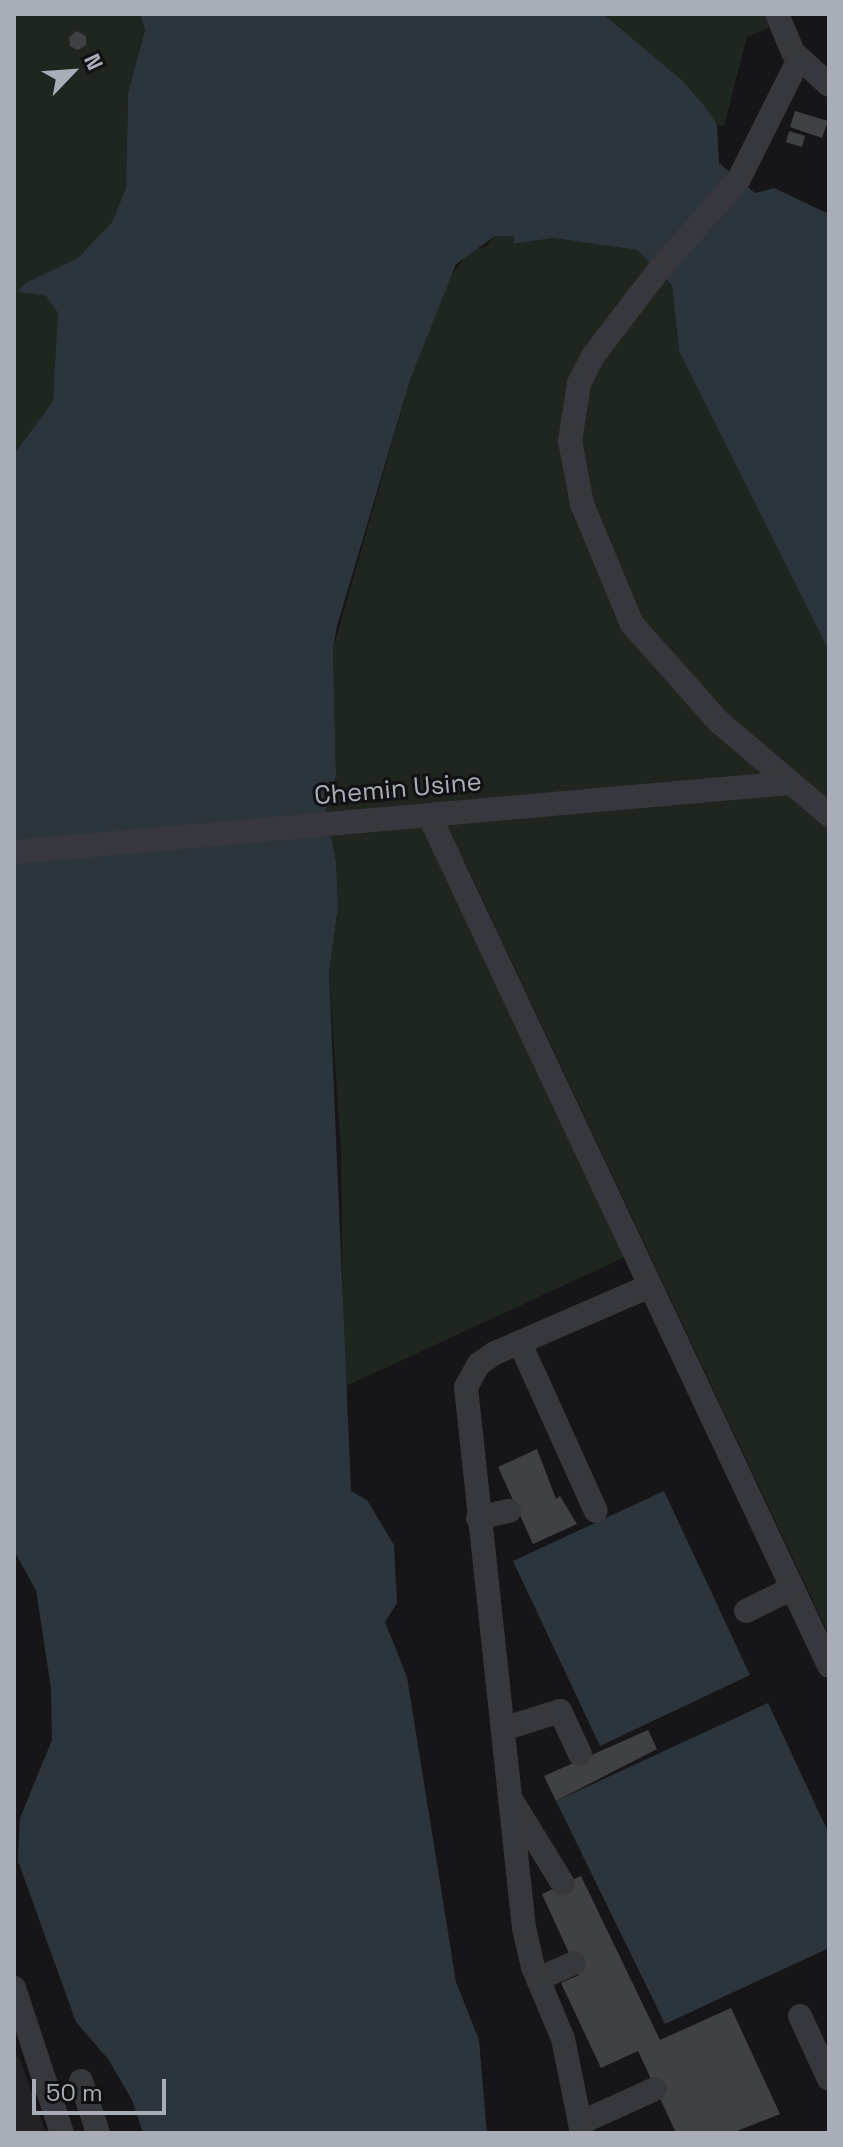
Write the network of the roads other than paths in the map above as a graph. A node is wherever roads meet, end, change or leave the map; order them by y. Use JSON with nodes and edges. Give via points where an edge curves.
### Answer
{"nodes":[{"id":1,"x":777,"y":14,"type":"edge"},
{"id":2,"x":799,"y":59,"type":"junction"},
{"id":3,"x":826,"y":86,"type":"edge"},
{"id":4,"x":788,"y":783,"type":"junction"},
{"id":5,"x":429,"y":815,"type":"junction"},
{"id":6,"x":829,"y":815,"type":"edge"},
{"id":7,"x":14,"y":852,"type":"edge"},
{"id":8,"x":650,"y":1286,"type":"junction"},
{"id":9,"x":520,"y":1343,"type":"junction"},
{"id":10,"x":509,"y":1511,"type":"dead end"},
{"id":11,"x":596,"y":1511,"type":"dead end"},
{"id":12,"x":478,"y":1518,"type":"junction"},
{"id":13,"x":793,"y":1588,"type":"junction"},
{"id":14,"x":746,"y":1611,"type":"dead end"},
{"id":15,"x":829,"y":1666,"type":"edge"},
{"id":16,"x":503,"y":1729,"type":"junction"},
{"id":17,"x":580,"y":1754,"type":"dead end"},
{"id":18,"x":510,"y":1798,"type":"junction"},
{"id":19,"x":563,"y":1884,"type":"dead end"},
{"id":20,"x":574,"y":1963,"type":"dead end"},
{"id":21,"x":538,"y":1979,"type":"junction"},
{"id":22,"x":14,"y":1988,"type":"edge"},
{"id":23,"x":800,"y":2016,"type":"dead end"},
{"id":24,"x":21,"y":2032,"type":"edge"},
{"id":25,"x":829,"y":2079,"type":"edge"},
{"id":26,"x":81,"y":2081,"type":"dead end"},
{"id":27,"x":655,"y":2089,"type":"dead end"},
{"id":28,"x":581,"y":2128,"type":"edge"},
{"id":29,"x":62,"y":2133,"type":"edge"},
{"id":30,"x":98,"y":2133,"type":"edge"}],
"edges":[{"from":1,"to":2,"type":"street"},
{"from":2,"to":3,"type":"street"},
{"from":2,"to":4,"type":"street","via":[[739,179],[658,271],[579,383],[570,441],[582,504],[621,604],[647,645],[719,722]]},
{"from":4,"to":5,"type":"street","name":"Chemin Usine"},
{"from":4,"to":6,"type":"street"},
{"from":5,"to":7,"type":"street","name":"Chemin Usine"},
{"from":5,"to":8,"type":"street"},
{"from":8,"to":9,"type":"street"},
{"from":8,"to":13,"type":"street"},
{"from":9,"to":11,"type":"street"},
{"from":9,"to":12,"type":"street","via":[[479,1364],[466,1387]]},
{"from":10,"to":12,"type":"street"},
{"from":12,"to":16,"type":"street"},
{"from":13,"to":14,"type":"street"},
{"from":13,"to":15,"type":"street"},
{"from":16,"to":17,"type":"street","via":[[560,1711]]},
{"from":16,"to":18,"type":"street"},
{"from":18,"to":19,"type":"street"},
{"from":18,"to":21,"type":"street","via":[[524,1928]]},
{"from":20,"to":21,"type":"street"},
{"from":21,"to":28,"type":"street","via":[[563,2039]]},
{"from":22,"to":24,"type":"street"},
{"from":23,"to":25,"type":"street"},
{"from":24,"to":29,"type":"street"},
{"from":26,"to":30,"type":"street"},
{"from":27,"to":28,"type":"street"}]}
